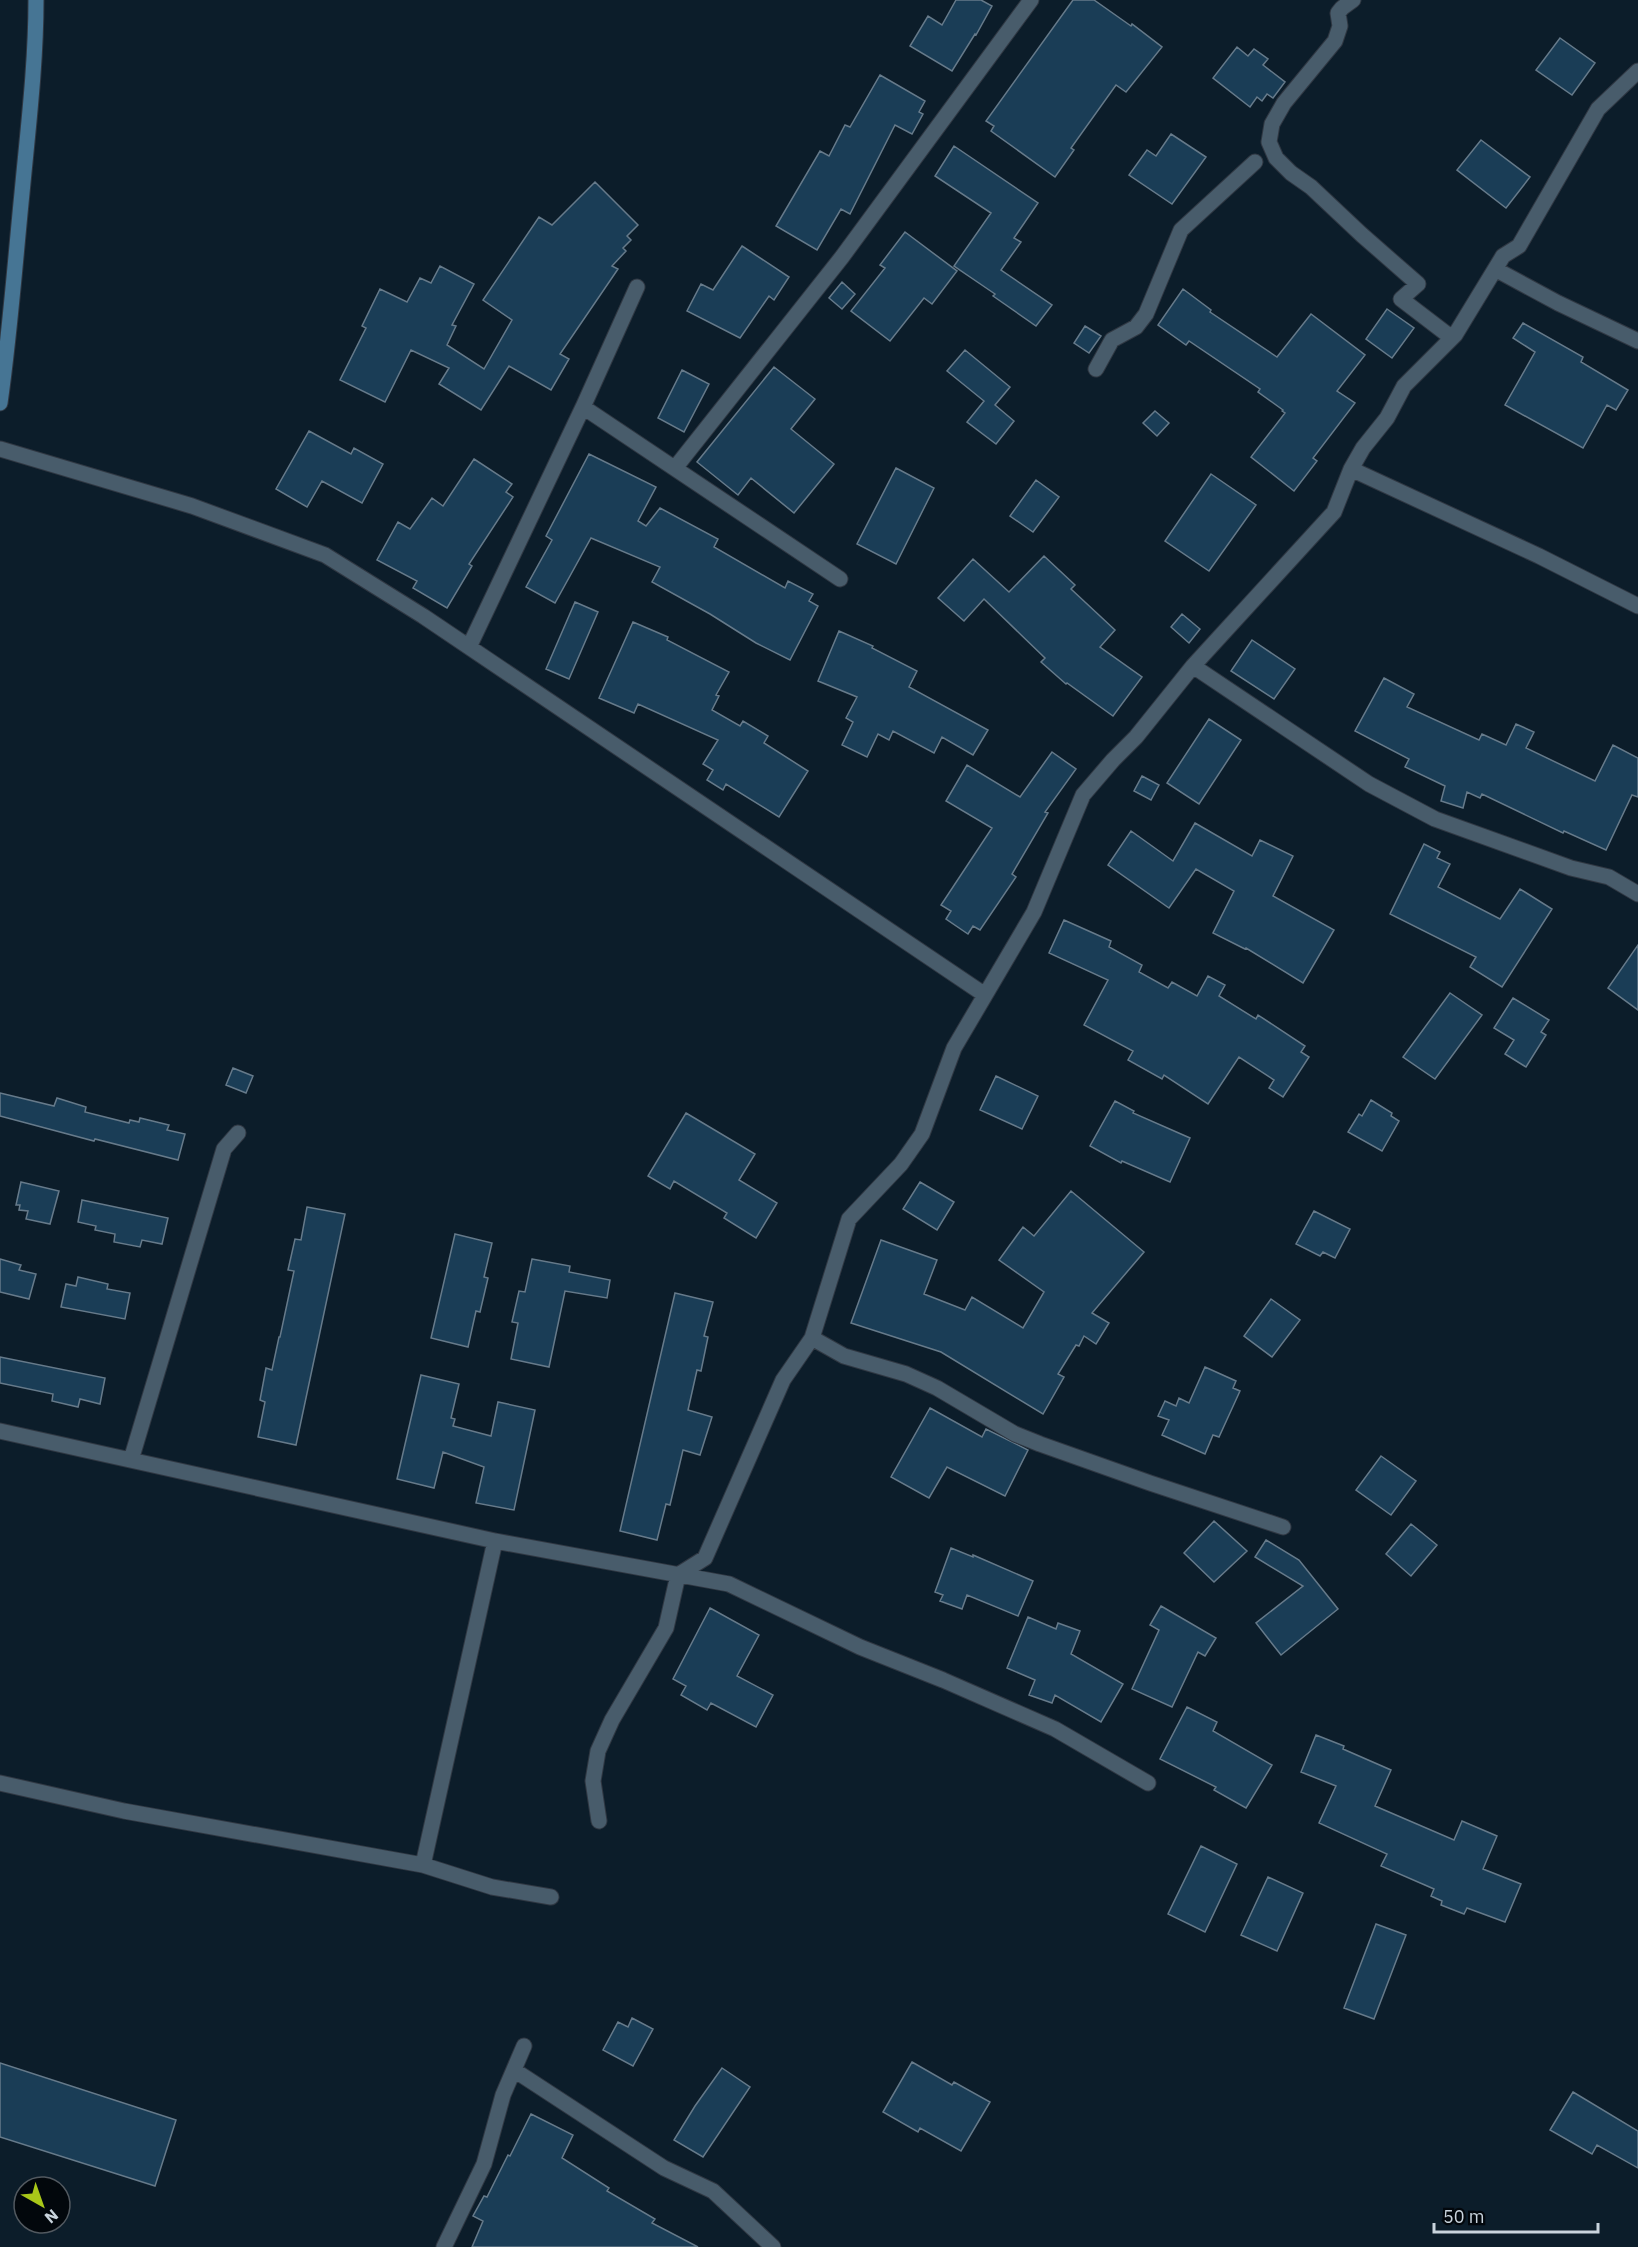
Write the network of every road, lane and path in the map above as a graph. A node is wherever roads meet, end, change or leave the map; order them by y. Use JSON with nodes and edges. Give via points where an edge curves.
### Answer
{"nodes":[{"id":1,"x":36,"y":0,"type":"edge"},
{"id":2,"x":1030,"y":0,"type":"edge"},
{"id":3,"x":1353,"y":0,"type":"edge"},
{"id":4,"x":1638,"y":71,"type":"edge"},
{"id":5,"x":1269,"y":142,"type":"junction"},
{"id":6,"x":1276,"y":158,"type":"junction"},
{"id":7,"x":1255,"y":162,"type":"junction"},
{"id":8,"x":1495,"y":269,"type":"junction"},
{"id":9,"x":638,"y":287,"type":"dead end"},
{"id":10,"x":1452,"y":338,"type":"junction"},
{"id":11,"x":1638,"y":341,"type":"edge"},
{"id":12,"x":1096,"y":369,"type":"dead end"},
{"id":13,"x":0,"y":403,"type":"edge"},
{"id":14,"x":583,"y":407,"type":"junction"},
{"id":15,"x":0,"y":448,"type":"edge"},
{"id":16,"x":675,"y":468,"type":"junction"},
{"id":17,"x":1351,"y":469,"type":"junction"},
{"id":18,"x":840,"y":579,"type":"dead end"},
{"id":19,"x":1638,"y":606,"type":"edge"},
{"id":20,"x":469,"y":647,"type":"junction"},
{"id":21,"x":1193,"y":666,"type":"junction"},
{"id":22,"x":1638,"y":894,"type":"edge"},
{"id":23,"x":986,"y":995,"type":"junction"},
{"id":24,"x":238,"y":1133,"type":"dead end"},
{"id":25,"x":812,"y":1338,"type":"junction"},
{"id":26,"x":0,"y":1431,"type":"edge"},
{"id":27,"x":131,"y":1460,"type":"junction"},
{"id":28,"x":1282,"y":1527,"type":"dead end"},
{"id":29,"x":495,"y":1541,"type":"junction"},
{"id":30,"x":678,"y":1575,"type":"junction"},
{"id":31,"x":1148,"y":1783,"type":"dead end"},
{"id":32,"x":0,"y":1784,"type":"edge"},
{"id":33,"x":599,"y":1821,"type":"dead end"},
{"id":34,"x":423,"y":1865,"type":"junction"},
{"id":35,"x":551,"y":1897,"type":"dead end"},
{"id":36,"x":524,"y":2046,"type":"dead end"},
{"id":37,"x":514,"y":2070,"type":"junction"},
{"id":38,"x":444,"y":2247,"type":"edge"},
{"id":39,"x":773,"y":2247,"type":"edge"}],
"edges":[{"from":1,"to":13,"type":"main road"},
{"from":2,"to":16,"type":"street","via":[[842,257]]},
{"from":3,"to":5,"type":"street","via":[[1338,13],[1340,26],[1335,41],[1284,103],[1272,124]]},
{"from":4,"to":8,"type":"street","via":[[1598,109],[1519,246],[1503,256]]},
{"from":5,"to":6,"type":"street"},
{"from":5,"to":7,"type":"street"},
{"from":6,"to":7,"type":"street"},
{"from":6,"to":10,"type":"street","via":[[1418,284],[1401,299]]},
{"from":7,"to":12,"type":"street","via":[[1181,230],[1146,314],[1136,327],[1112,340]]},
{"from":8,"to":10,"type":"street"},
{"from":8,"to":11,"type":"street"},
{"from":9,"to":14,"type":"street"},
{"from":10,"to":17,"type":"street","via":[[1404,386]]},
{"from":14,"to":16,"type":"street"},
{"from":14,"to":20,"type":"street"},
{"from":15,"to":20,"type":"street","via":[[192,506],[325,555]]},
{"from":16,"to":18,"type":"street"},
{"from":17,"to":19,"type":"street"},
{"from":17,"to":21,"type":"street","via":[[1334,512]]},
{"from":20,"to":23,"type":"street"},
{"from":21,"to":22,"type":"street","via":[[1370,784],[1435,819],[1571,868],[1608,877]]},
{"from":21,"to":23,"type":"street","via":[[1083,795],[1034,912]]},
{"from":23,"to":25,"type":"street","via":[[954,1048],[922,1134],[901,1164],[849,1219]]},
{"from":24,"to":27,"type":"street","via":[[224,1149]]},
{"from":25,"to":28,"type":"street","via":[[844,1356],[906,1374],[937,1388],[1015,1434]]},
{"from":25,"to":30,"type":"street","via":[[783,1380],[705,1558]]},
{"from":26,"to":27,"type":"street"},
{"from":27,"to":29,"type":"street"},
{"from":29,"to":30,"type":"street"},
{"from":29,"to":34,"type":"street"},
{"from":30,"to":31,"type":"street","via":[[729,1584],[860,1647],[1055,1729]]},
{"from":30,"to":33,"type":"street","via":[[666,1628],[598,1750],[593,1781]]},
{"from":32,"to":34,"type":"street","via":[[124,1811]]},
{"from":34,"to":35,"type":"street","via":[[492,1887]]},
{"from":36,"to":37,"type":"street"},
{"from":37,"to":38,"type":"street","via":[[484,2164]]},
{"from":37,"to":39,"type":"street","via":[[664,2168],[713,2191]]}]}
